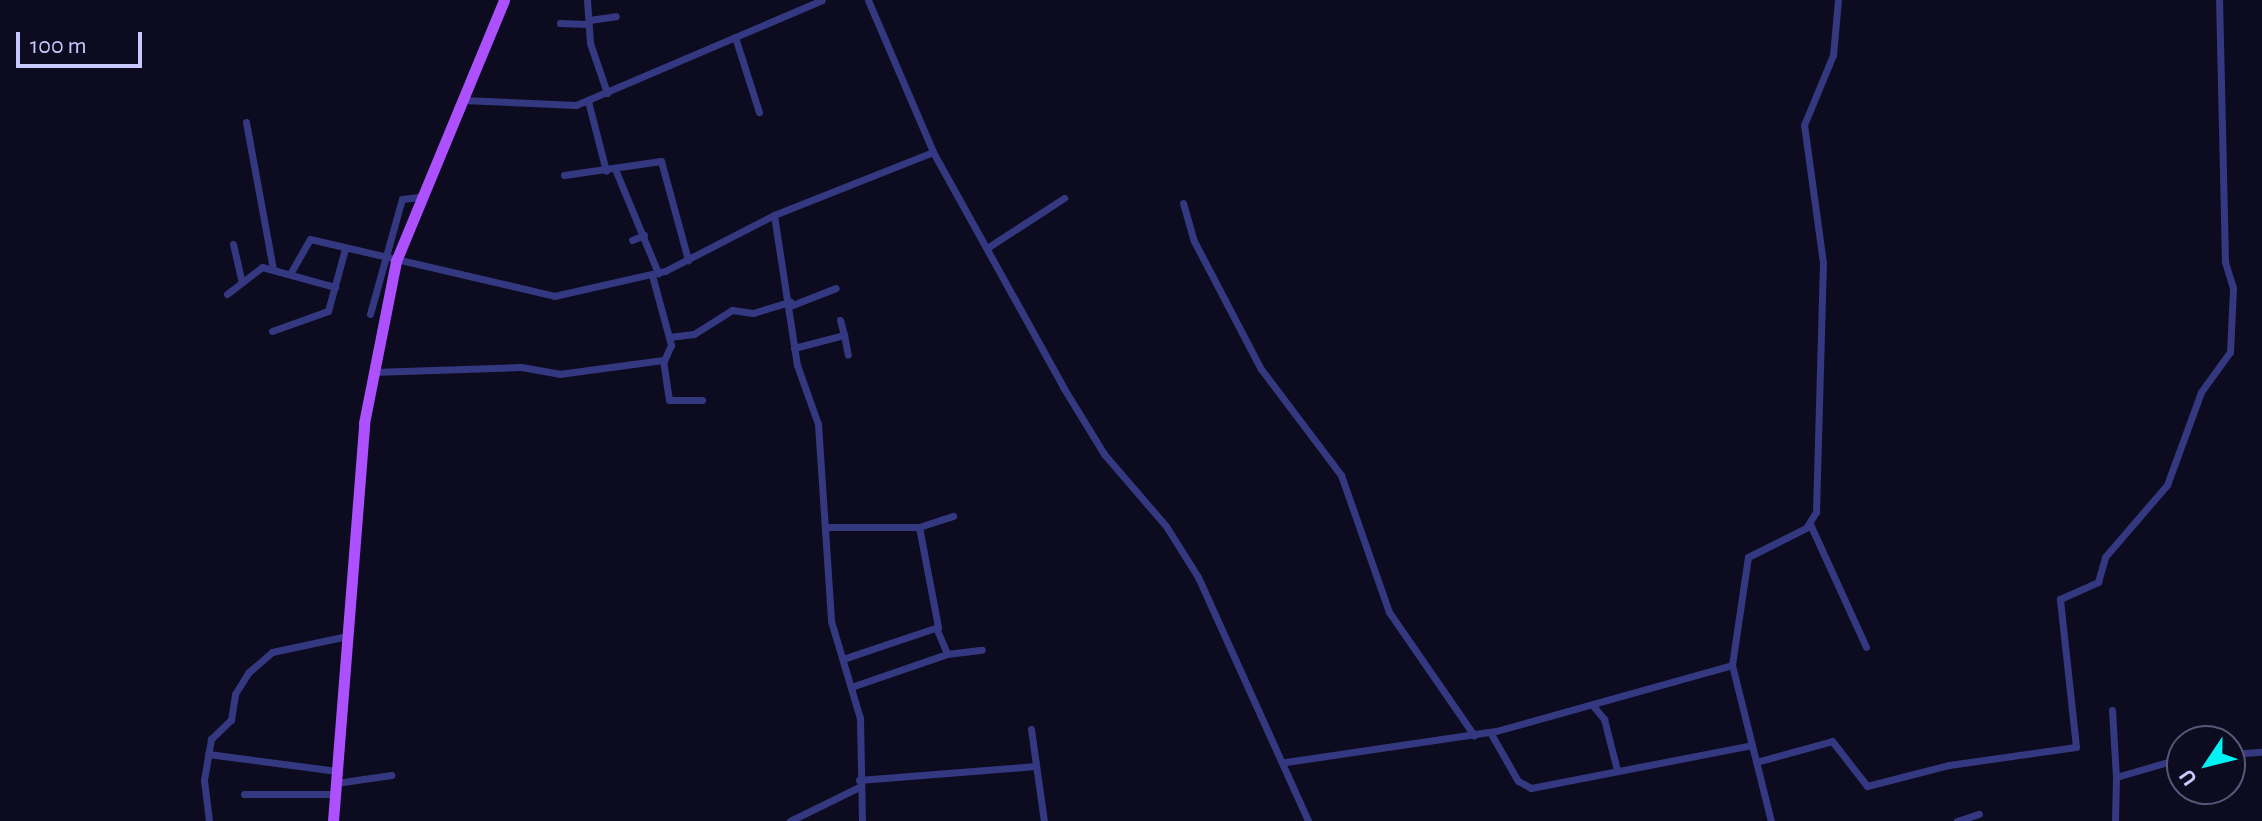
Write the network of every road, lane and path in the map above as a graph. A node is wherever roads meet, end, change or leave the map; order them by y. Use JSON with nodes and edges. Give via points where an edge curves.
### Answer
{"nodes":[{"id":1,"x":504,"y":0,"type":"edge"},
{"id":2,"x":587,"y":0,"type":"edge"},
{"id":3,"x":822,"y":0,"type":"edge"},
{"id":4,"x":868,"y":0,"type":"edge"},
{"id":5,"x":1838,"y":0,"type":"edge"},
{"id":6,"x":2219,"y":0,"type":"edge"},
{"id":7,"x":616,"y":16,"type":"dead end"},
{"id":8,"x":588,"y":22,"type":"junction"},
{"id":9,"x":560,"y":23,"type":"dead end"},
{"id":10,"x":735,"y":37,"type":"junction"},
{"id":11,"x":607,"y":93,"type":"junction"},
{"id":12,"x":463,"y":100,"type":"junction"},
{"id":13,"x":588,"y":101,"type":"junction"},
{"id":14,"x":759,"y":112,"type":"dead end"},
{"id":15,"x":246,"y":122,"type":"dead end"},
{"id":16,"x":933,"y":152,"type":"junction"},
{"id":17,"x":611,"y":170,"type":"junction"},
{"id":18,"x":564,"y":175,"type":"dead end"},
{"id":19,"x":1064,"y":198,"type":"dead end"},
{"id":20,"x":1183,"y":203,"type":"dead end"},
{"id":21,"x":774,"y":215,"type":"junction"},
{"id":22,"x":644,"y":235,"type":"junction"},
{"id":23,"x":632,"y":240,"type":"dead end"},
{"id":24,"x":233,"y":244,"type":"dead end"},
{"id":25,"x":987,"y":248,"type":"junction"},
{"id":26,"x":345,"y":249,"type":"junction"},
{"id":27,"x":390,"y":259,"type":"junction"},
{"id":28,"x":688,"y":260,"type":"junction"},
{"id":29,"x":273,"y":269,"type":"junction"},
{"id":30,"x":290,"y":274,"type":"junction"},
{"id":31,"x":655,"y":274,"type":"junction"},
{"id":32,"x":242,"y":282,"type":"junction"},
{"id":33,"x":335,"y":287,"type":"junction"},
{"id":34,"x":836,"y":288,"type":"dead end"},
{"id":35,"x":227,"y":294,"type":"dead end"},
{"id":36,"x":790,"y":304,"type":"junction"},
{"id":37,"x":370,"y":314,"type":"dead end"},
{"id":38,"x":840,"y":320,"type":"dead end"},
{"id":39,"x":272,"y":331,"type":"dead end"},
{"id":40,"x":844,"y":335,"type":"junction"},
{"id":41,"x":669,"y":337,"type":"junction"},
{"id":42,"x":794,"y":348,"type":"junction"},
{"id":43,"x":848,"y":355,"type":"dead end"},
{"id":44,"x":664,"y":361,"type":"junction"},
{"id":45,"x":373,"y":372,"type":"junction"},
{"id":46,"x":702,"y":400,"type":"dead end"},
{"id":47,"x":953,"y":516,"type":"dead end"},
{"id":48,"x":1810,"y":524,"type":"junction"},
{"id":49,"x":826,"y":527,"type":"junction"},
{"id":50,"x":919,"y":527,"type":"junction"},
{"id":51,"x":937,"y":630,"type":"junction"},
{"id":52,"x":347,"y":636,"type":"junction"},
{"id":53,"x":1866,"y":647,"type":"dead end"},
{"id":54,"x":982,"y":650,"type":"dead end"},
{"id":55,"x":969,"y":651,"type":"junction"},
{"id":56,"x":947,"y":654,"type":"junction"},
{"id":57,"x":843,"y":659,"type":"junction"},
{"id":58,"x":972,"y":663,"type":"dead end"},
{"id":59,"x":1732,"y":665,"type":"junction"},
{"id":60,"x":854,"y":686,"type":"junction"},
{"id":61,"x":1594,"y":707,"type":"junction"},
{"id":62,"x":2112,"y":710,"type":"dead end"},
{"id":63,"x":1031,"y":729,"type":"dead end"},
{"id":64,"x":1490,"y":732,"type":"junction"},
{"id":65,"x":1474,"y":735,"type":"junction"},
{"id":66,"x":1752,"y":745,"type":"junction"},
{"id":67,"x":213,"y":754,"type":"junction"},
{"id":68,"x":1286,"y":762,"type":"junction"},
{"id":69,"x":1756,"y":762,"type":"junction"},
{"id":70,"x":2166,"y":763,"type":"edge"},
{"id":71,"x":1035,"y":766,"type":"junction"},
{"id":72,"x":1617,"y":770,"type":"junction"},
{"id":73,"x":391,"y":775,"type":"dead end"},
{"id":74,"x":2116,"y":777,"type":"junction"},
{"id":75,"x":336,"y":782,"type":"junction"},
{"id":76,"x":859,"y":783,"type":"junction"},
{"id":77,"x":244,"y":794,"type":"dead end"},
{"id":78,"x":1979,"y":814,"type":"dead end"},
{"id":79,"x":795,"y":820,"type":"edge"},
{"id":80,"x":209,"y":821,"type":"edge"},
{"id":81,"x":333,"y":821,"type":"edge"},
{"id":82,"x":862,"y":821,"type":"edge"},
{"id":83,"x":1044,"y":821,"type":"edge"},
{"id":84,"x":1308,"y":821,"type":"edge"},
{"id":85,"x":1771,"y":821,"type":"edge"},
{"id":86,"x":1957,"y":821,"type":"edge"},
{"id":87,"x":2115,"y":821,"type":"edge"}],
"edges":[{"from":1,"to":12,"type":"main road"},
{"from":2,"to":8,"type":"street"},
{"from":3,"to":10,"type":"street"},
{"from":4,"to":16,"type":"street"},
{"from":5,"to":48,"type":"street","via":[[1833,55],[1804,125],[1823,273],[1819,475]]},
{"from":6,"to":69,"type":"street","via":[[2225,261],[2233,288],[2230,352],[2201,392],[2167,485],[2105,557],[2098,582],[2060,599],[2076,747],[1949,765],[1867,786],[1832,741]]},
{"from":7,"to":8,"type":"street"},
{"from":8,"to":9,"type":"street"},
{"from":8,"to":11,"type":"street"},
{"from":10,"to":11,"type":"street"},
{"from":10,"to":14,"type":"street"},
{"from":11,"to":13,"type":"street"},
{"from":12,"to":13,"type":"street","via":[[560,106]]},
{"from":12,"to":27,"type":"main road"},
{"from":13,"to":17,"type":"street"},
{"from":15,"to":29,"type":"street"},
{"from":16,"to":21,"type":"street"},
{"from":16,"to":25,"type":"street"},
{"from":17,"to":18,"type":"street"},
{"from":17,"to":22,"type":"street"},
{"from":17,"to":28,"type":"street","via":[[662,162]]},
{"from":19,"to":25,"type":"street"},
{"from":20,"to":65,"type":"street","via":[[1194,241],[1261,369],[1341,475],[1389,612]]},
{"from":21,"to":28,"type":"street"},
{"from":21,"to":36,"type":"street"},
{"from":22,"to":23,"type":"street"},
{"from":22,"to":31,"type":"street"},
{"from":24,"to":32,"type":"street"},
{"from":25,"to":68,"type":"street","via":[[1104,454],[1168,529],[1226,633]]},
{"from":26,"to":27,"type":"street"},
{"from":26,"to":30,"type":"street","via":[[307,240]]},
{"from":26,"to":33,"type":"street"},
{"from":27,"to":31,"type":"street","via":[[546,297]]},
{"from":27,"to":37,"type":"street"},
{"from":27,"to":45,"type":"main road"},
{"from":28,"to":31,"type":"street"},
{"from":29,"to":30,"type":"street"},
{"from":29,"to":32,"type":"street","via":[[261,267]]},
{"from":30,"to":33,"type":"street"},
{"from":31,"to":41,"type":"street"},
{"from":32,"to":35,"type":"street"},
{"from":33,"to":39,"type":"street","via":[[328,311]]},
{"from":34,"to":36,"type":"street"},
{"from":36,"to":41,"type":"street","via":[[753,313],[732,310],[694,334]]},
{"from":36,"to":42,"type":"street"},
{"from":38,"to":40,"type":"street"},
{"from":40,"to":42,"type":"street"},
{"from":40,"to":43,"type":"street"},
{"from":41,"to":44,"type":"street","via":[[672,352]]},
{"from":42,"to":49,"type":"street","via":[[818,424]]},
{"from":44,"to":45,"type":"street","via":[[559,374],[521,367]]},
{"from":44,"to":46,"type":"street","via":[[669,400]]},
{"from":45,"to":52,"type":"main road"},
{"from":47,"to":50,"type":"street"},
{"from":48,"to":53,"type":"street"},
{"from":48,"to":59,"type":"street","via":[[1748,557]]},
{"from":49,"to":50,"type":"street"},
{"from":49,"to":57,"type":"street","via":[[831,621]]},
{"from":50,"to":51,"type":"street"},
{"from":51,"to":56,"type":"street"},
{"from":51,"to":57,"type":"street"},
{"from":52,"to":67,"type":"street","via":[[261,658],[240,684],[231,720],[214,733]]},
{"from":52,"to":75,"type":"main road"},
{"from":54,"to":55,"type":"street"},
{"from":55,"to":56,"type":"street"},
{"from":55,"to":58,"type":"street"},
{"from":56,"to":60,"type":"street"},
{"from":57,"to":60,"type":"street"},
{"from":59,"to":61,"type":"street"},
{"from":59,"to":66,"type":"street"},
{"from":60,"to":76,"type":"street"},
{"from":61,"to":64,"type":"street"},
{"from":61,"to":72,"type":"street","via":[[1604,719]]},
{"from":62,"to":74,"type":"street"},
{"from":63,"to":71,"type":"street"},
{"from":64,"to":65,"type":"street"},
{"from":64,"to":72,"type":"street","via":[[1526,787]]},
{"from":65,"to":68,"type":"street"},
{"from":66,"to":69,"type":"street"},
{"from":66,"to":72,"type":"street"},
{"from":67,"to":75,"type":"street"},
{"from":67,"to":80,"type":"street"},
{"from":68,"to":84,"type":"street"},
{"from":69,"to":85,"type":"street"},
{"from":70,"to":74,"type":"street"},
{"from":71,"to":76,"type":"street"},
{"from":71,"to":83,"type":"street"},
{"from":73,"to":75,"type":"street"},
{"from":74,"to":87,"type":"street"},
{"from":75,"to":77,"type":"street"},
{"from":75,"to":81,"type":"main road"},
{"from":76,"to":79,"type":"street"},
{"from":76,"to":82,"type":"street"},
{"from":78,"to":86,"type":"street"}]}
